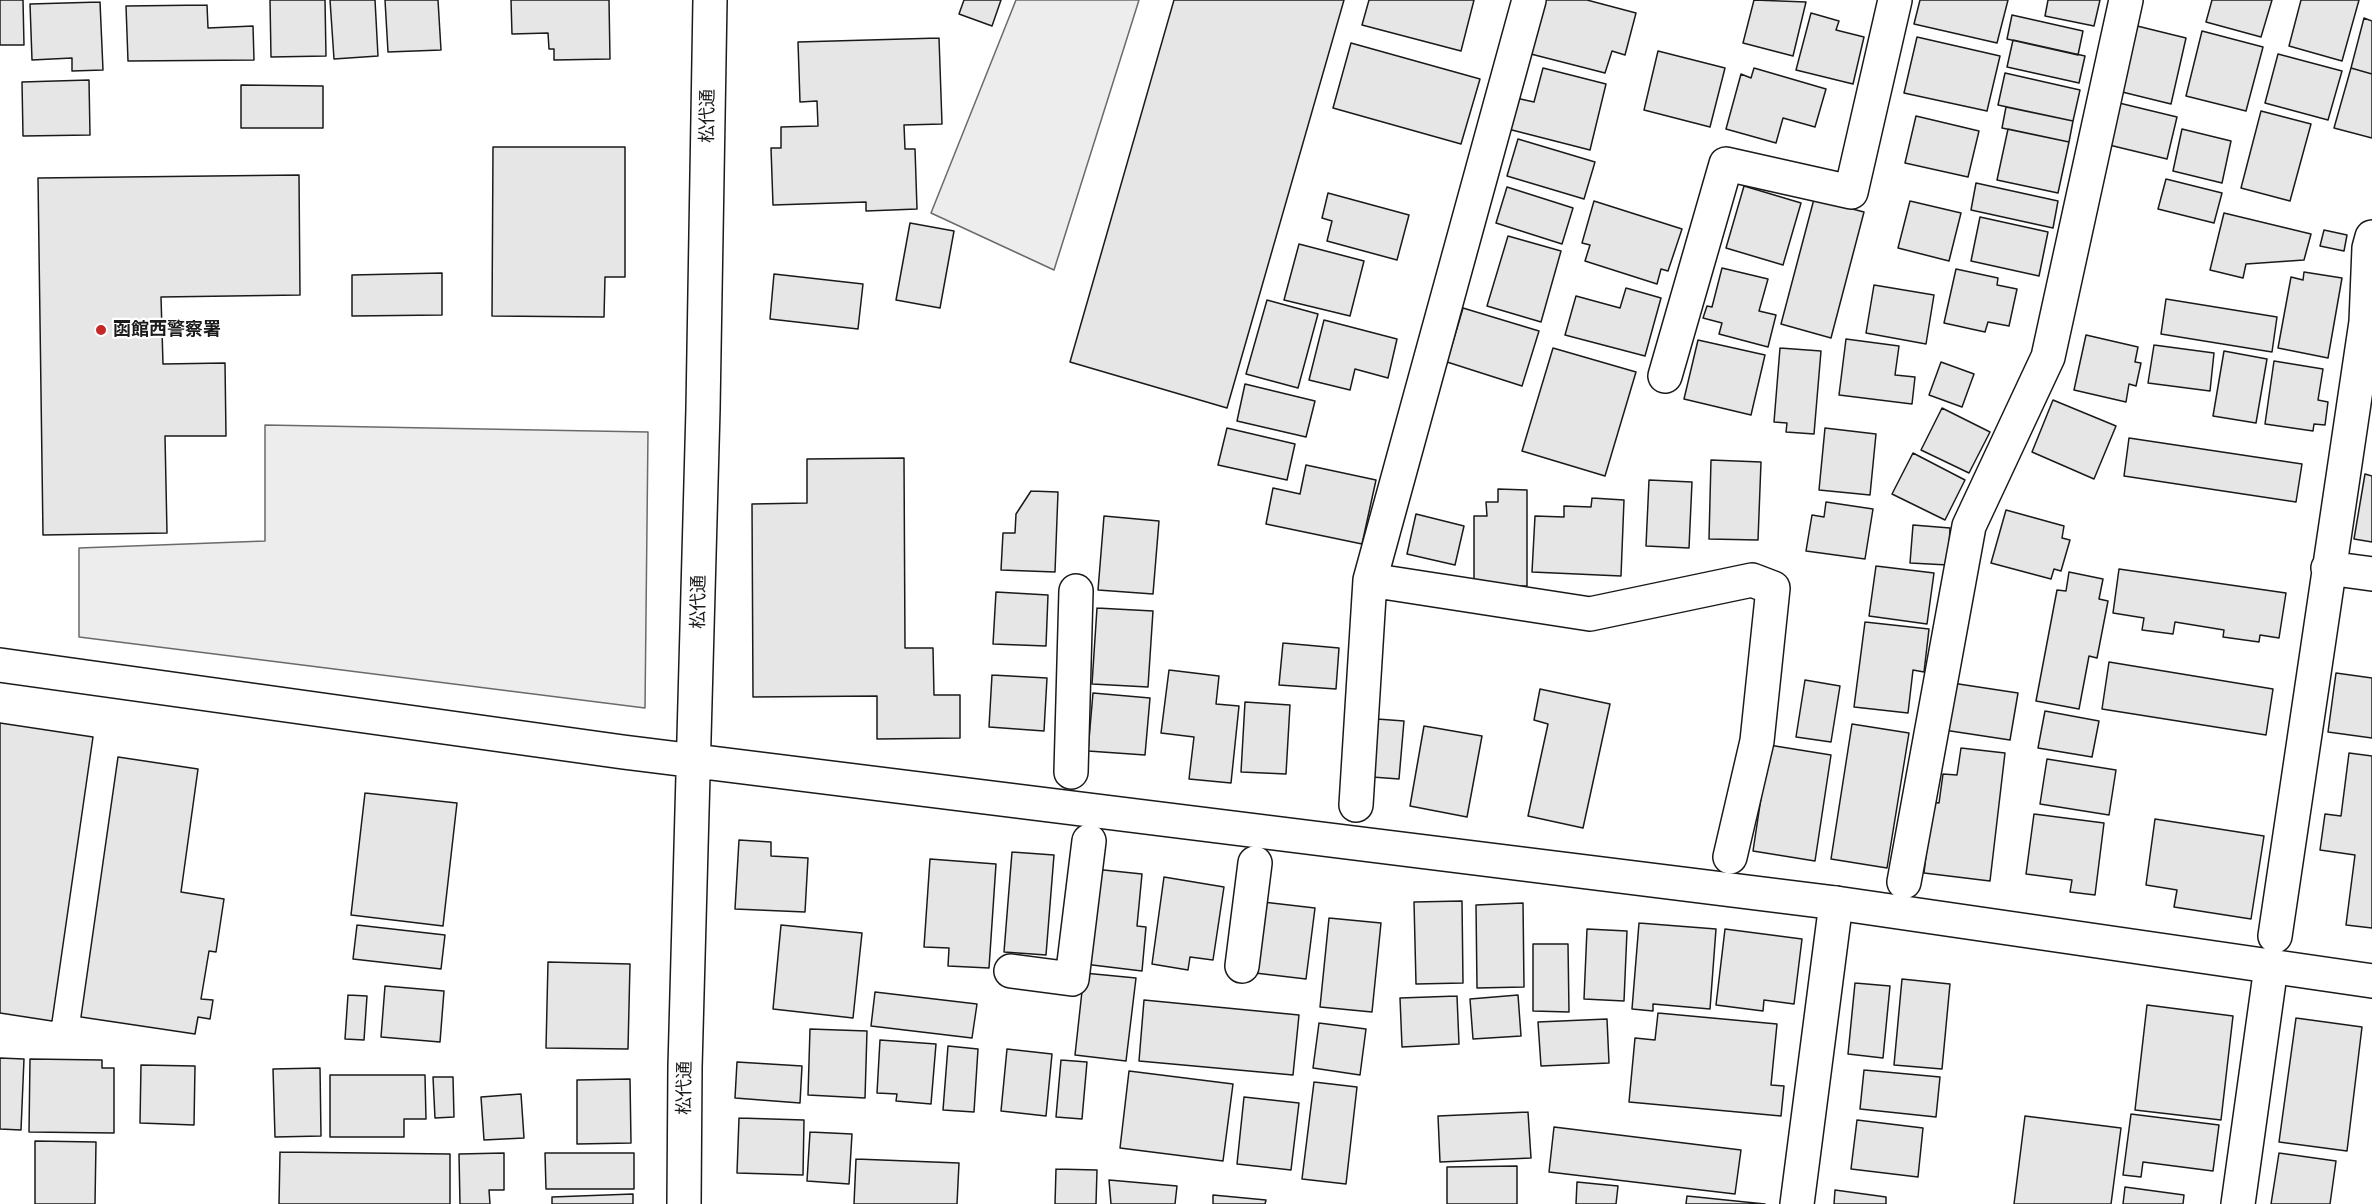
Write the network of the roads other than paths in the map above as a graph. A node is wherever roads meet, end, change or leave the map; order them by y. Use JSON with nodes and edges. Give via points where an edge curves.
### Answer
{"nodes":[{"id":1,"x":710,"y":0,"type":"edge"},
{"id":2,"x":1529,"y":0,"type":"edge"},
{"id":3,"x":1895,"y":0,"type":"edge"},
{"id":4,"x":2126,"y":0,"type":"edge"},
{"id":5,"x":2372,"y":237,"type":"edge"},
{"id":6,"x":1665,"y":376,"type":"dead end"},
{"id":7,"x":2328,"y":568,"type":"junction"},
{"id":8,"x":2372,"y":574,"type":"edge"},
{"id":9,"x":1370,"y":580,"type":"junction"},
{"id":10,"x":1076,"y":591,"type":"dead end"},
{"id":11,"x":0,"y":665,"type":"edge"},
{"id":12,"x":694,"y":760,"type":"junction"},
{"id":13,"x":1071,"y":771,"type":"dead end"},
{"id":14,"x":1356,"y":805,"type":"dead end"},
{"id":15,"x":1089,"y":841,"type":"dead end"},
{"id":16,"x":1730,"y":856,"type":"dead end"},
{"id":17,"x":1255,"y":863,"type":"dead end"},
{"id":18,"x":1904,"y":882,"type":"dead end"},
{"id":19,"x":1836,"y":903,"type":"junction"},
{"id":20,"x":2273,"y":951,"type":"junction"},
{"id":21,"x":1242,"y":966,"type":"dead end"},
{"id":22,"x":1011,"y":971,"type":"dead end"},
{"id":23,"x":2372,"y":981,"type":"edge"},
{"id":24,"x":684,"y":1204,"type":"edge"},
{"id":25,"x":1797,"y":1204,"type":"edge"},
{"id":26,"x":2238,"y":1204,"type":"edge"}],
"edges":[{"from":1,"to":12,"type":"street","name":"松代通"},
{"from":2,"to":9,"type":"street"},
{"from":3,"to":6,"type":"street","via":[[1851,192],[1726,164]]},
{"from":4,"to":18,"type":"street","via":[[2048,357],[1970,526]]},
{"from":5,"to":7,"type":"street","via":[[2366,322]]},
{"from":7,"to":8,"type":"street"},
{"from":7,"to":20,"type":"street"},
{"from":9,"to":14,"type":"street"},
{"from":9,"to":16,"type":"street","via":[[1590,614],[1752,580],[1773,588],[1757,741]]},
{"from":10,"to":13,"type":"street"},
{"from":11,"to":12,"type":"street"},
{"from":12,"to":19,"type":"street"},
{"from":12,"to":24,"type":"street","name":"松代通"},
{"from":15,"to":22,"type":"street","via":[[1072,979]]},
{"from":17,"to":21,"type":"street"},
{"from":19,"to":20,"type":"street"},
{"from":19,"to":25,"type":"street"},
{"from":20,"to":23,"type":"street"},
{"from":20,"to":26,"type":"street"}]}
